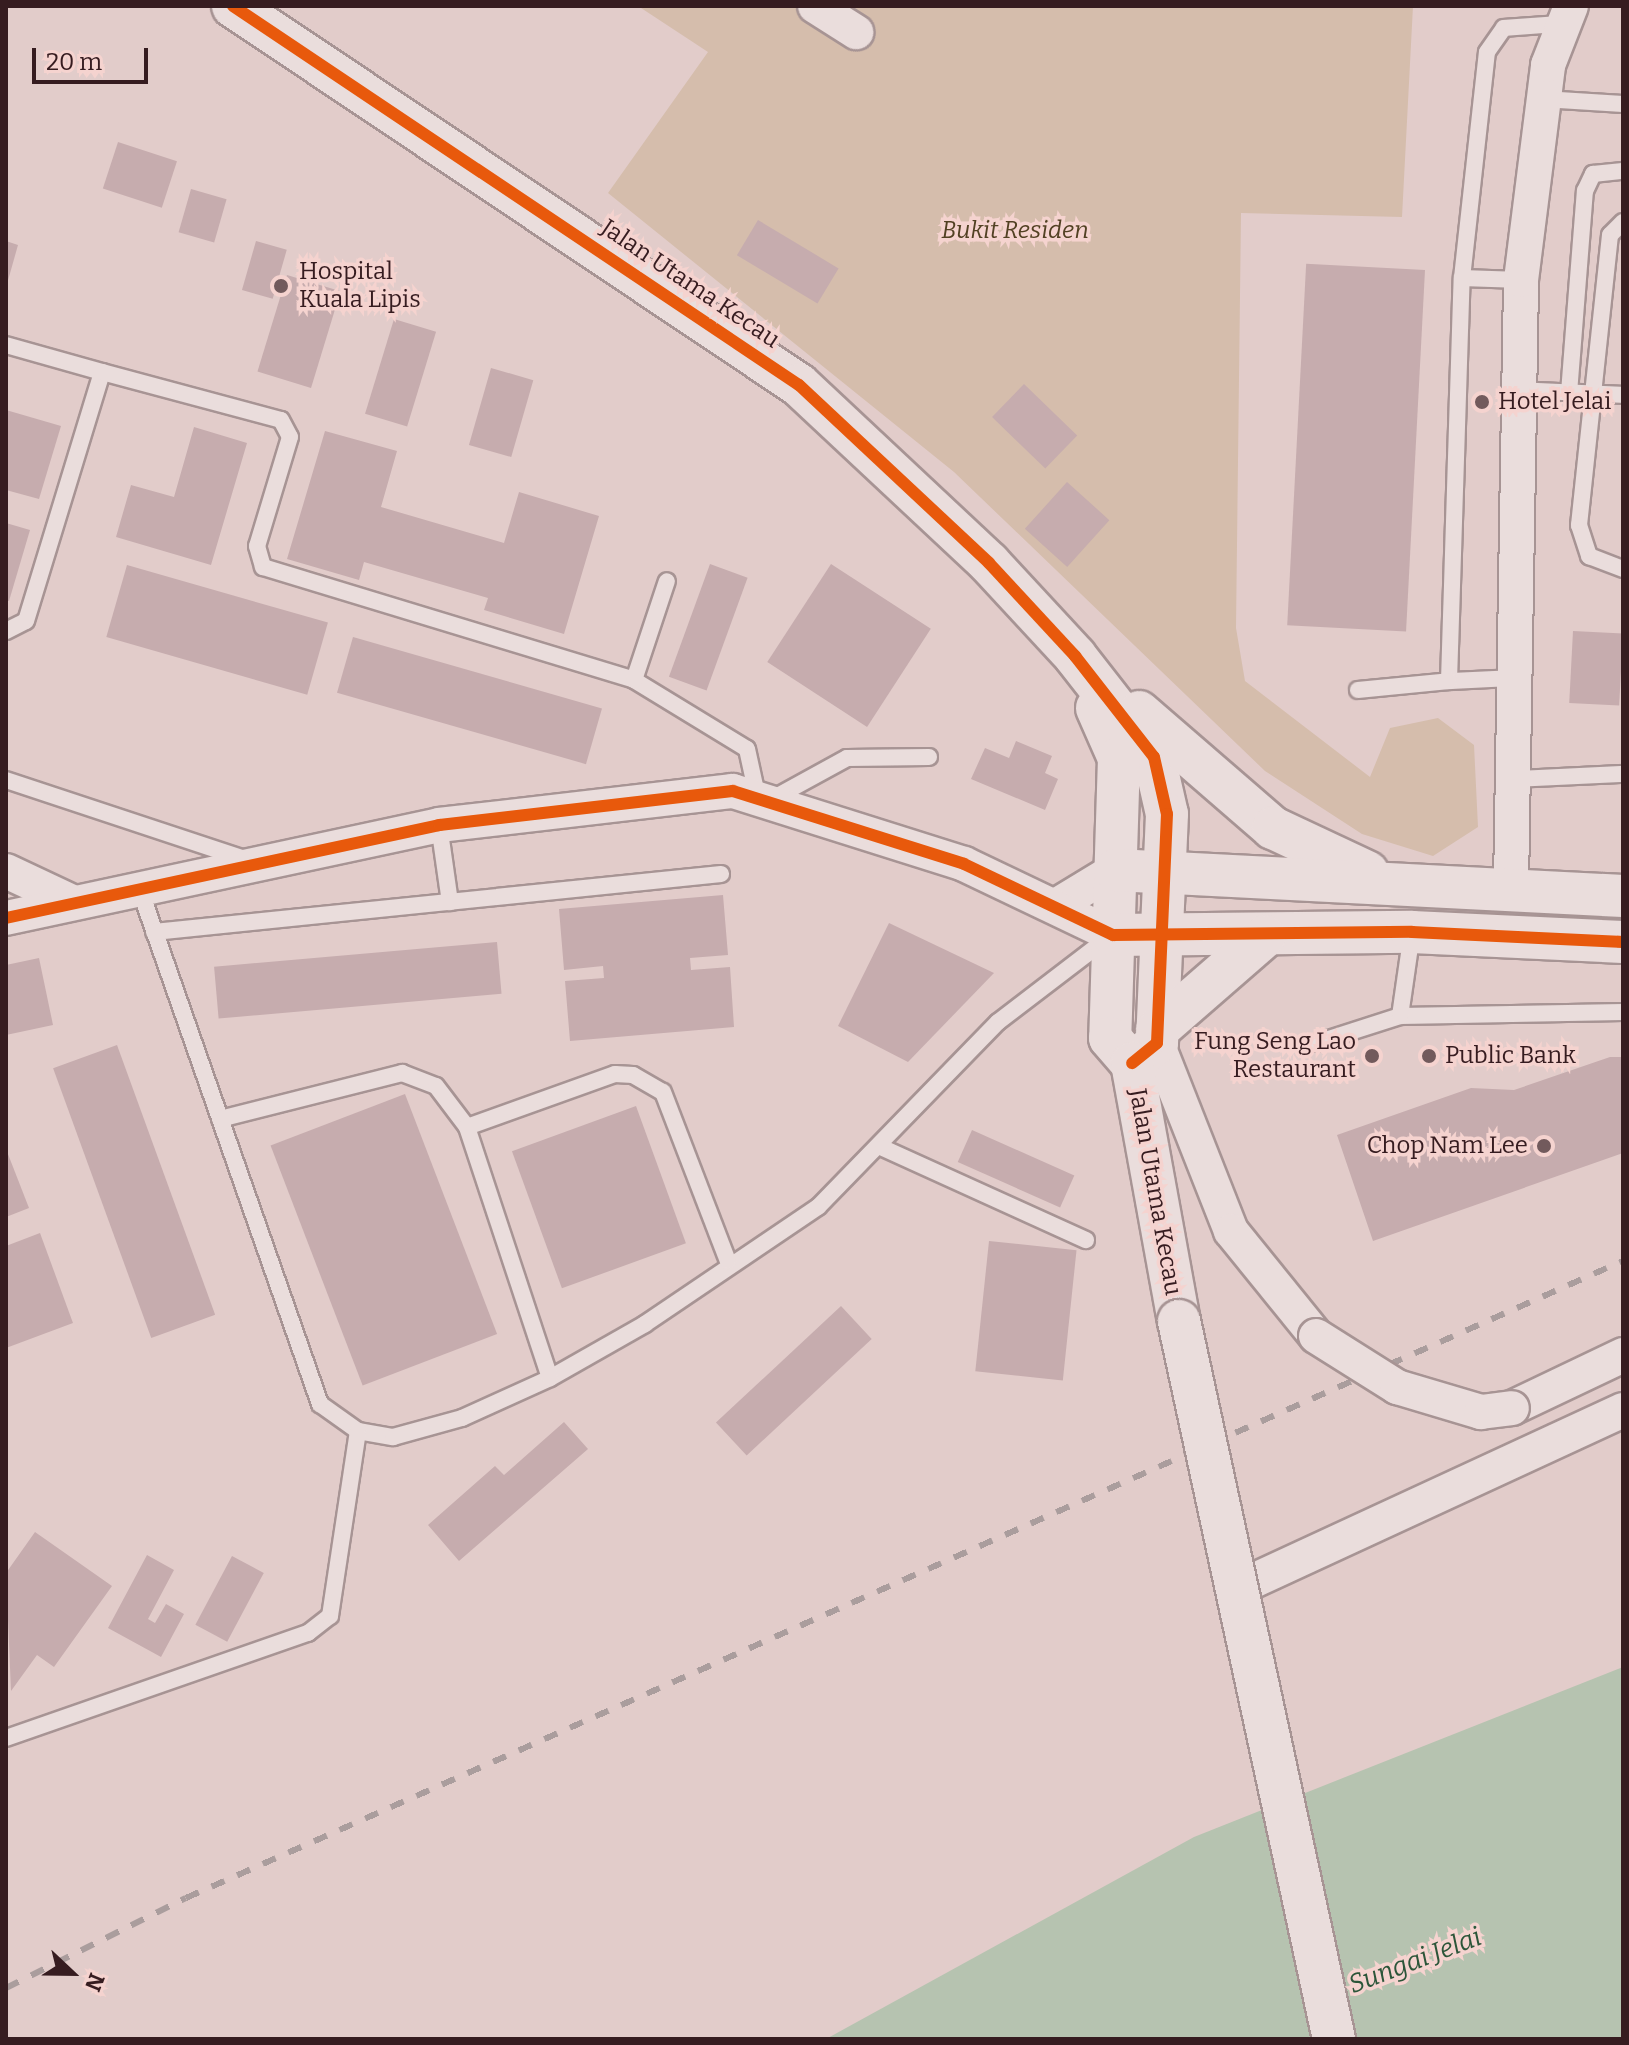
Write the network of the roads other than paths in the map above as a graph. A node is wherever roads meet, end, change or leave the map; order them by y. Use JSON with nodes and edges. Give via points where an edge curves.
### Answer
{"nodes":[{"id":1,"x":233,"y":6,"type":"edge"},
{"id":2,"x":815,"y":6,"type":"edge"},
{"id":3,"x":1565,"y":15,"type":"edge"},
{"id":4,"x":856,"y":32,"type":"dead end"},
{"id":5,"x":1543,"y":99,"type":"junction"},
{"id":6,"x":1623,"y":104,"type":"edge"},
{"id":7,"x":1623,"y":171,"type":"edge"},
{"id":8,"x":1623,"y":222,"type":"edge"},
{"id":9,"x":1462,"y":278,"type":"junction"},
{"id":10,"x":1521,"y":280,"type":"junction"},
{"id":11,"x":6,"y":345,"type":"edge"},
{"id":12,"x":102,"y":372,"type":"junction"},
{"id":13,"x":1518,"y":390,"type":"junction"},
{"id":14,"x":1569,"y":393,"type":"junction"},
{"id":15,"x":1593,"y":393,"type":"junction"},
{"id":16,"x":1623,"y":395,"type":"edge"},
{"id":17,"x":1623,"y":569,"type":"edge"},
{"id":18,"x":667,"y":581,"type":"dead end"},
{"id":19,"x":6,"y":631,"type":"edge"},
{"id":20,"x":1075,"y":656,"type":"junction"},
{"id":21,"x":1513,"y":678,"type":"junction"},
{"id":22,"x":634,"y":680,"type":"junction"},
{"id":23,"x":1449,"y":681,"type":"junction"},
{"id":24,"x":1358,"y":690,"type":"dead end"},
{"id":25,"x":929,"y":757,"type":"dead end"},
{"id":26,"x":1623,"y":774,"type":"edge"},
{"id":27,"x":1516,"y":779,"type":"junction"},
{"id":28,"x":6,"y":780,"type":"edge"},
{"id":29,"x":765,"y":796,"type":"junction"},
{"id":30,"x":439,"y":825,"type":"junction"},
{"id":31,"x":253,"y":862,"type":"junction"},
{"id":32,"x":1115,"y":870,"type":"junction"},
{"id":33,"x":6,"y":871,"type":"edge"},
{"id":34,"x":721,"y":874,"type":"dead end"},
{"id":35,"x":1164,"y":874,"type":"junction"},
{"id":36,"x":1383,"y":879,"type":"junction"},
{"id":37,"x":1511,"y":886,"type":"junction"},
{"id":38,"x":140,"y":890,"type":"junction"},
{"id":39,"x":1623,"y":896,"type":"edge"},
{"id":40,"x":70,"y":901,"type":"junction"},
{"id":41,"x":450,"y":902,"type":"junction"},
{"id":42,"x":1059,"y":904,"type":"junction"},
{"id":43,"x":6,"y":918,"type":"edge"},
{"id":44,"x":154,"y":932,"type":"junction"},
{"id":45,"x":1412,"y":932,"type":"junction"},
{"id":46,"x":1113,"y":935,"type":"junction"},
{"id":47,"x":1161,"y":936,"type":"junction"},
{"id":48,"x":1265,"y":936,"type":"junction"},
{"id":49,"x":1623,"y":942,"type":"edge"},
{"id":50,"x":1623,"y":1012,"type":"edge"},
{"id":51,"x":1400,"y":1016,"type":"junction"},
{"id":52,"x":1316,"y":1043,"type":"dead end"},
{"id":53,"x":1149,"y":1045,"type":"junction"},
{"id":54,"x":220,"y":1119,"type":"junction"},
{"id":55,"x":467,"y":1127,"type":"junction"},
{"id":56,"x":883,"y":1148,"type":"junction"},
{"id":57,"x":1086,"y":1240,"type":"dead end"},
{"id":58,"x":728,"y":1261,"type":"junction"},
{"id":59,"x":1623,"y":1355,"type":"edge"},
{"id":60,"x":550,"y":1378,"type":"junction"},
{"id":61,"x":1621,"y":1411,"type":"edge"},
{"id":62,"x":358,"y":1431,"type":"junction"},
{"id":63,"x":1240,"y":1587,"type":"junction"},
{"id":64,"x":6,"y":1738,"type":"edge"},
{"id":65,"x":1334,"y":2039,"type":"edge"}],
"edges":[{"from":1,"to":20,"type":"street","name":"Jalan Utama Kecau","via":[[799,385],[989,563]]},
{"from":2,"to":4,"type":"street"},
{"from":3,"to":5,"type":"street"},
{"from":3,"to":9,"type":"lane","via":[[1504,28],[1487,52]]},
{"from":5,"to":6,"type":"lane"},
{"from":5,"to":10,"type":"street"},
{"from":7,"to":14,"type":"lane","via":[[1593,174],[1585,191]]},
{"from":8,"to":15,"type":"lane","via":[[1610,235]]},
{"from":9,"to":10,"type":"lane"},
{"from":9,"to":23,"type":"lane"},
{"from":10,"to":13,"type":"street"},
{"from":11,"to":12,"type":"lane"},
{"from":12,"to":19,"type":"lane","via":[[26,621]]},
{"from":12,"to":22,"type":"lane","via":[[281,420],[290,437],[257,546],[263,567]]},
{"from":13,"to":14,"type":"lane"},
{"from":13,"to":21,"type":"street"},
{"from":14,"to":15,"type":"lane"},
{"from":15,"to":16,"type":"lane"},
{"from":15,"to":17,"type":"lane","via":[[1581,545]]},
{"from":18,"to":22,"type":"lane"},
{"from":20,"to":32,"type":"street","via":[[1119,758]]},
{"from":20,"to":35,"type":"street","via":[[1154,757],[1167,814]]},
{"from":20,"to":36,"type":"street","via":[[1273,828]]},
{"from":21,"to":23,"type":"lane"},
{"from":21,"to":27,"type":"street"},
{"from":22,"to":29,"type":"lane","via":[[747,749]]},
{"from":23,"to":24,"type":"lane"},
{"from":25,"to":29,"type":"lane","via":[[847,758]]},
{"from":26,"to":27,"type":"lane"},
{"from":27,"to":37,"type":"street"},
{"from":28,"to":31,"type":"lane"},
{"from":29,"to":30,"type":"street","via":[[688,792]]},
{"from":29,"to":42,"type":"street"},
{"from":30,"to":31,"type":"street"},
{"from":30,"to":41,"type":"lane"},
{"from":31,"to":38,"type":"street"},
{"from":32,"to":35,"type":"street"},
{"from":32,"to":42,"type":"street"},
{"from":32,"to":46,"type":"street"},
{"from":33,"to":40,"type":"street"},
{"from":34,"to":41,"type":"lane"},
{"from":35,"to":36,"type":"street"},
{"from":35,"to":47,"type":"street"},
{"from":36,"to":37,"type":"street"},
{"from":37,"to":39,"type":"street"},
{"from":38,"to":40,"type":"street"},
{"from":38,"to":44,"type":"lane"},
{"from":40,"to":43,"type":"street"},
{"from":41,"to":44,"type":"lane"},
{"from":42,"to":46,"type":"street"},
{"from":44,"to":54,"type":"lane"},
{"from":45,"to":48,"type":"street"},
{"from":45,"to":49,"type":"street"},
{"from":45,"to":51,"type":"lane"},
{"from":46,"to":47,"type":"street"},
{"from":46,"to":53,"type":"street","via":[[1110,1038]]},
{"from":46,"to":56,"type":"lane","via":[[998,1022]]},
{"from":47,"to":48,"type":"street"},
{"from":47,"to":53,"type":"street"},
{"from":48,"to":53,"type":"street"},
{"from":50,"to":51,"type":"lane"},
{"from":51,"to":52,"type":"lane"},
{"from":53,"to":59,"type":"street","bridge":true,"via":[[1231,1231],[1316,1336],[1397,1387],[1481,1412],[1512,1408]]},
{"from":53,"to":63,"type":"street","name":"Jalan Utama Kecau","bridge":true,"via":[[1179,1321]]},
{"from":54,"to":55,"type":"lane","via":[[402,1073],[436,1086]]},
{"from":54,"to":62,"type":"lane","via":[[320,1404]]},
{"from":55,"to":58,"type":"lane","via":[[615,1074],[633,1075],[663,1092]]},
{"from":55,"to":60,"type":"lane"},
{"from":56,"to":57,"type":"lane"},
{"from":56,"to":58,"type":"lane","via":[[818,1207]]},
{"from":58,"to":60,"type":"lane","via":[[645,1324]]},
{"from":60,"to":62,"type":"lane","via":[[462,1418],[393,1437]]},
{"from":61,"to":63,"type":"street"},
{"from":62,"to":64,"type":"lane","via":[[330,1616],[308,1633]]},
{"from":63,"to":65,"type":"street","name":"Jalan Utama Kecau","bridge":true}]}
